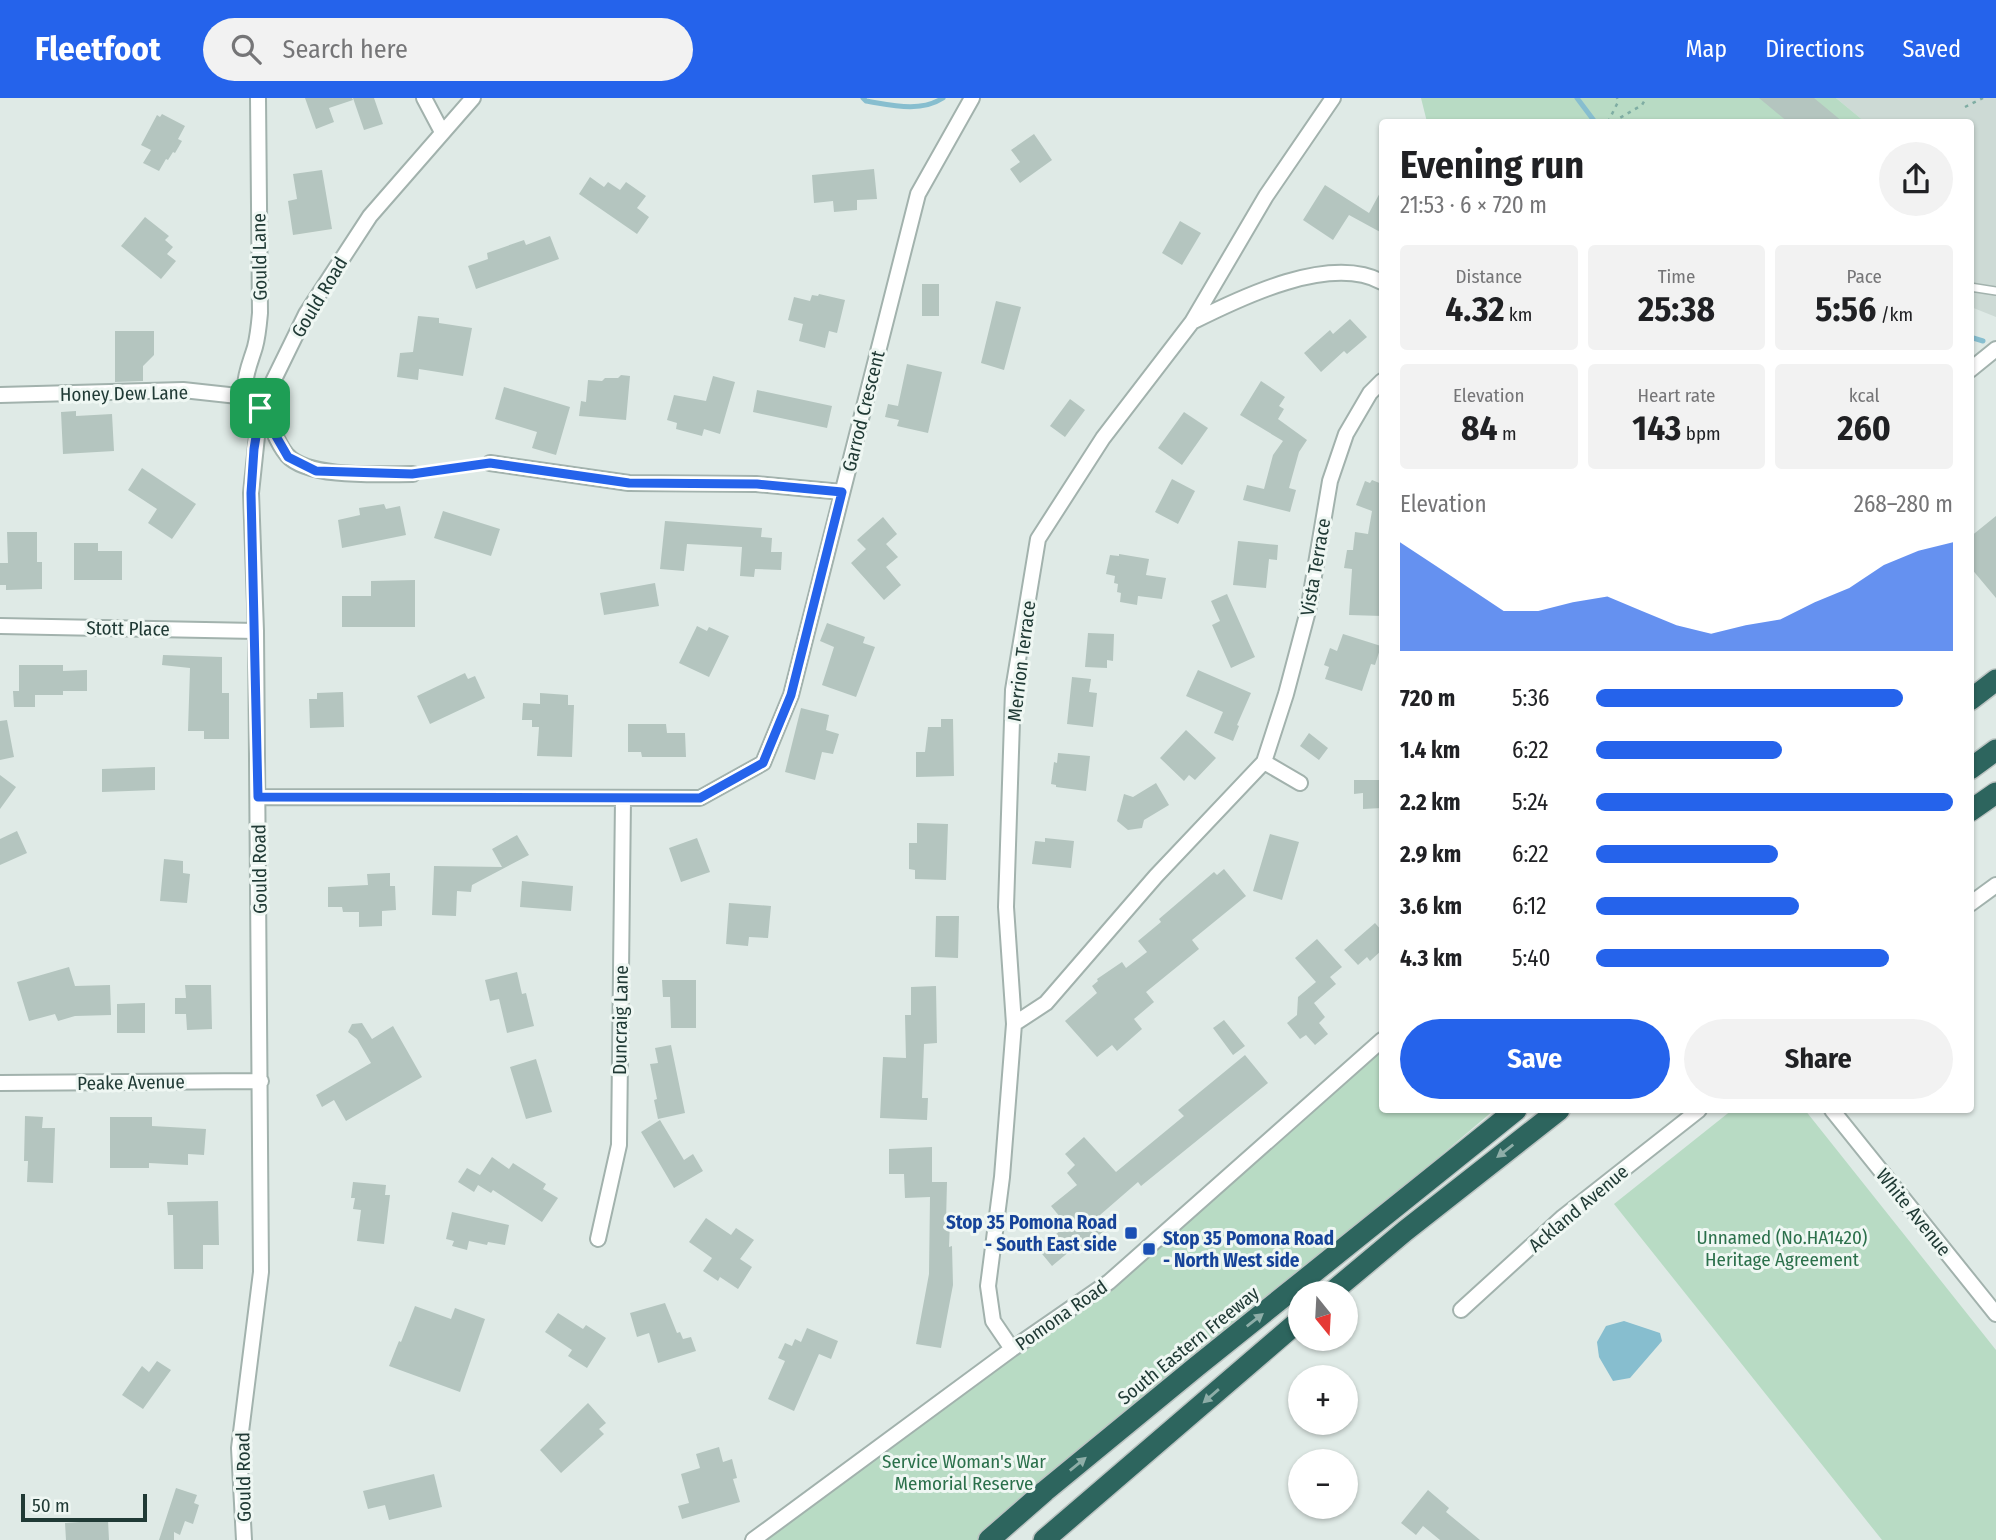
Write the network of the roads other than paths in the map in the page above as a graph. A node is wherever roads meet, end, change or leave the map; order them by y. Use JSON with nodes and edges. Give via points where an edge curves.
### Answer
{"nodes":[{"id":1,"x":258,"y":98,"type":"edge"},
{"id":2,"x":424,"y":98,"type":"edge"},
{"id":3,"x":473,"y":98,"type":"edge"},
{"id":4,"x":972,"y":98,"type":"edge"},
{"id":5,"x":1333,"y":98,"type":"edge"},
{"id":6,"x":442,"y":132,"type":"junction"},
{"id":7,"x":1379,"y":280,"type":"edge"},
{"id":8,"x":1974,"y":287,"type":"edge"},
{"id":9,"x":1996,"y":291,"type":"edge"},
{"id":10,"x":1192,"y":322,"type":"junction"},
{"id":11,"x":1996,"y":349,"type":"edge"},
{"id":12,"x":1974,"y":367,"type":"edge"},
{"id":13,"x":1379,"y":385,"type":"edge"},
{"id":14,"x":0,"y":395,"type":"edge"},
{"id":15,"x":247,"y":397,"type":"junction"},
{"id":16,"x":261,"y":404,"type":"junction"},
{"id":17,"x":490,"y":463,"type":"road end"},
{"id":18,"x":412,"y":474,"type":"road end"},
{"id":19,"x":842,"y":492,"type":"junction"},
{"id":20,"x":0,"y":626,"type":"edge"},
{"id":21,"x":256,"y":631,"type":"junction"},
{"id":22,"x":1996,"y":680,"type":"edge"},
{"id":23,"x":1974,"y":697,"type":"edge"},
{"id":24,"x":1996,"y":750,"type":"edge"},
{"id":25,"x":1264,"y":762,"type":"junction"},
{"id":26,"x":1974,"y":766,"type":"edge"},
{"id":27,"x":1300,"y":783,"type":"dead end"},
{"id":28,"x":1996,"y":793,"type":"edge"},
{"id":29,"x":258,"y":797,"type":"junction"},
{"id":30,"x":623,"y":799,"type":"junction"},
{"id":31,"x":1974,"y":808,"type":"edge"},
{"id":32,"x":1996,"y":885,"type":"edge"},
{"id":33,"x":1974,"y":901,"type":"edge"},
{"id":34,"x":1014,"y":1024,"type":"junction"},
{"id":35,"x":1379,"y":1044,"type":"edge"},
{"id":36,"x":261,"y":1081,"type":"junction"},
{"id":37,"x":0,"y":1083,"type":"edge"},
{"id":38,"x":1491,"y":1113,"type":"edge"},
{"id":39,"x":1512,"y":1113,"type":"edge"},
{"id":40,"x":1555,"y":1113,"type":"edge"},
{"id":41,"x":1695,"y":1113,"type":"edge"},
{"id":42,"x":1834,"y":1113,"type":"edge"},
{"id":43,"x":1393,"y":1206,"type":"junction"},
{"id":44,"x":598,"y":1239,"type":"dead end"},
{"id":45,"x":1345,"y":1281,"type":"edge"},
{"id":46,"x":1461,"y":1310,"type":"dead end"},
{"id":47,"x":1996,"y":1314,"type":"edge"},
{"id":48,"x":1288,"y":1330,"type":"edge"},
{"id":49,"x":1012,"y":1349,"type":"junction"},
{"id":50,"x":244,"y":1540,"type":"edge"},
{"id":51,"x":753,"y":1540,"type":"edge"},
{"id":52,"x":989,"y":1540,"type":"edge"},
{"id":53,"x":1044,"y":1540,"type":"edge"}],
"edges":[{"from":1,"to":15,"type":"street","name":"Gould Lane","via":[[260,313],[245,383]]},
{"from":2,"to":6,"type":"street"},
{"from":3,"to":6,"type":"street","name":"Gould Road"},
{"from":4,"to":19,"type":"street","name":"Garrod Crescent","via":[[918,194]]},
{"from":5,"to":10,"type":"street","name":"Merrion Terrace","via":[[1266,196]]},
{"from":6,"to":16,"type":"street","name":"Gould Road","via":[[370,216],[306,314]]},
{"from":7,"to":10,"type":"street","via":[[1339,274],[1307,277],[1264,290]]},
{"from":8,"to":9,"type":"lane"},
{"from":10,"to":34,"type":"street","name":"Merrion Terrace","via":[[1103,438],[1038,538],[1013,690],[1006,907]]},
{"from":11,"to":12,"type":"street"},
{"from":13,"to":25,"type":"street","name":"Vista Terrace","via":[[1346,434],[1330,481],[1308,611]]},
{"from":14,"to":15,"type":"street","name":"Honey Dew Lane","via":[[183,390]]},
{"from":15,"to":16,"type":"street","via":[[251,403]]},
{"from":16,"to":18,"type":"street","via":[[288,457],[316,471]]},
{"from":16,"to":21,"type":"street","name":"Gould Road","via":[[251,493]]},
{"from":17,"to":19,"type":"street","via":[[629,483],[757,484]]},
{"from":19,"to":30,"type":"street","name":"Garrod Crescent","via":[[791,695],[763,763],[700,798]]},
{"from":20,"to":21,"type":"street","name":"Stott Place"},
{"from":21,"to":29,"type":"street","name":"Gould Road"},
{"from":22,"to":23,"type":"highway"},
{"from":24,"to":26,"type":"highway"},
{"from":25,"to":27,"type":"street"},
{"from":25,"to":34,"type":"street","name":"Vista Terrace","via":[[1156,876],[1046,1003]]},
{"from":28,"to":31,"type":"highway"},
{"from":29,"to":30,"type":"street","name":"Garrod Crescent"},
{"from":29,"to":36,"type":"street","name":"Gould Road"},
{"from":30,"to":44,"type":"street","name":"Duncraig Lane","via":[[619,1145]]},
{"from":32,"to":33,"type":"street"},
{"from":34,"to":49,"type":"street","name":"Merrion Terrace","via":[[988,1286],[993,1321]]},
{"from":35,"to":49,"type":"street","name":"Pomona Road","via":[[1109,1282]]},
{"from":36,"to":37,"type":"street","name":"Peake Avenue"},
{"from":36,"to":50,"type":"street","name":"Gould Road","via":[[261,1272],[239,1448]]},
{"from":38,"to":43,"type":"highway"},
{"from":39,"to":43,"type":"highway","name":"South Eastern Freeway"},
{"from":40,"to":45,"type":"highway","one_way":true},
{"from":41,"to":46,"type":"street","name":"Ackland Avenue","via":[[1563,1217]]},
{"from":42,"to":47,"type":"street","name":"White Avenue"},
{"from":52,"to":43,"type":"highway","name":"South Eastern Freeway","one_way":true},
{"from":48,"to":53,"type":"highway","one_way":true},
{"from":49,"to":51,"type":"street","name":"Pomona Road"}]}
